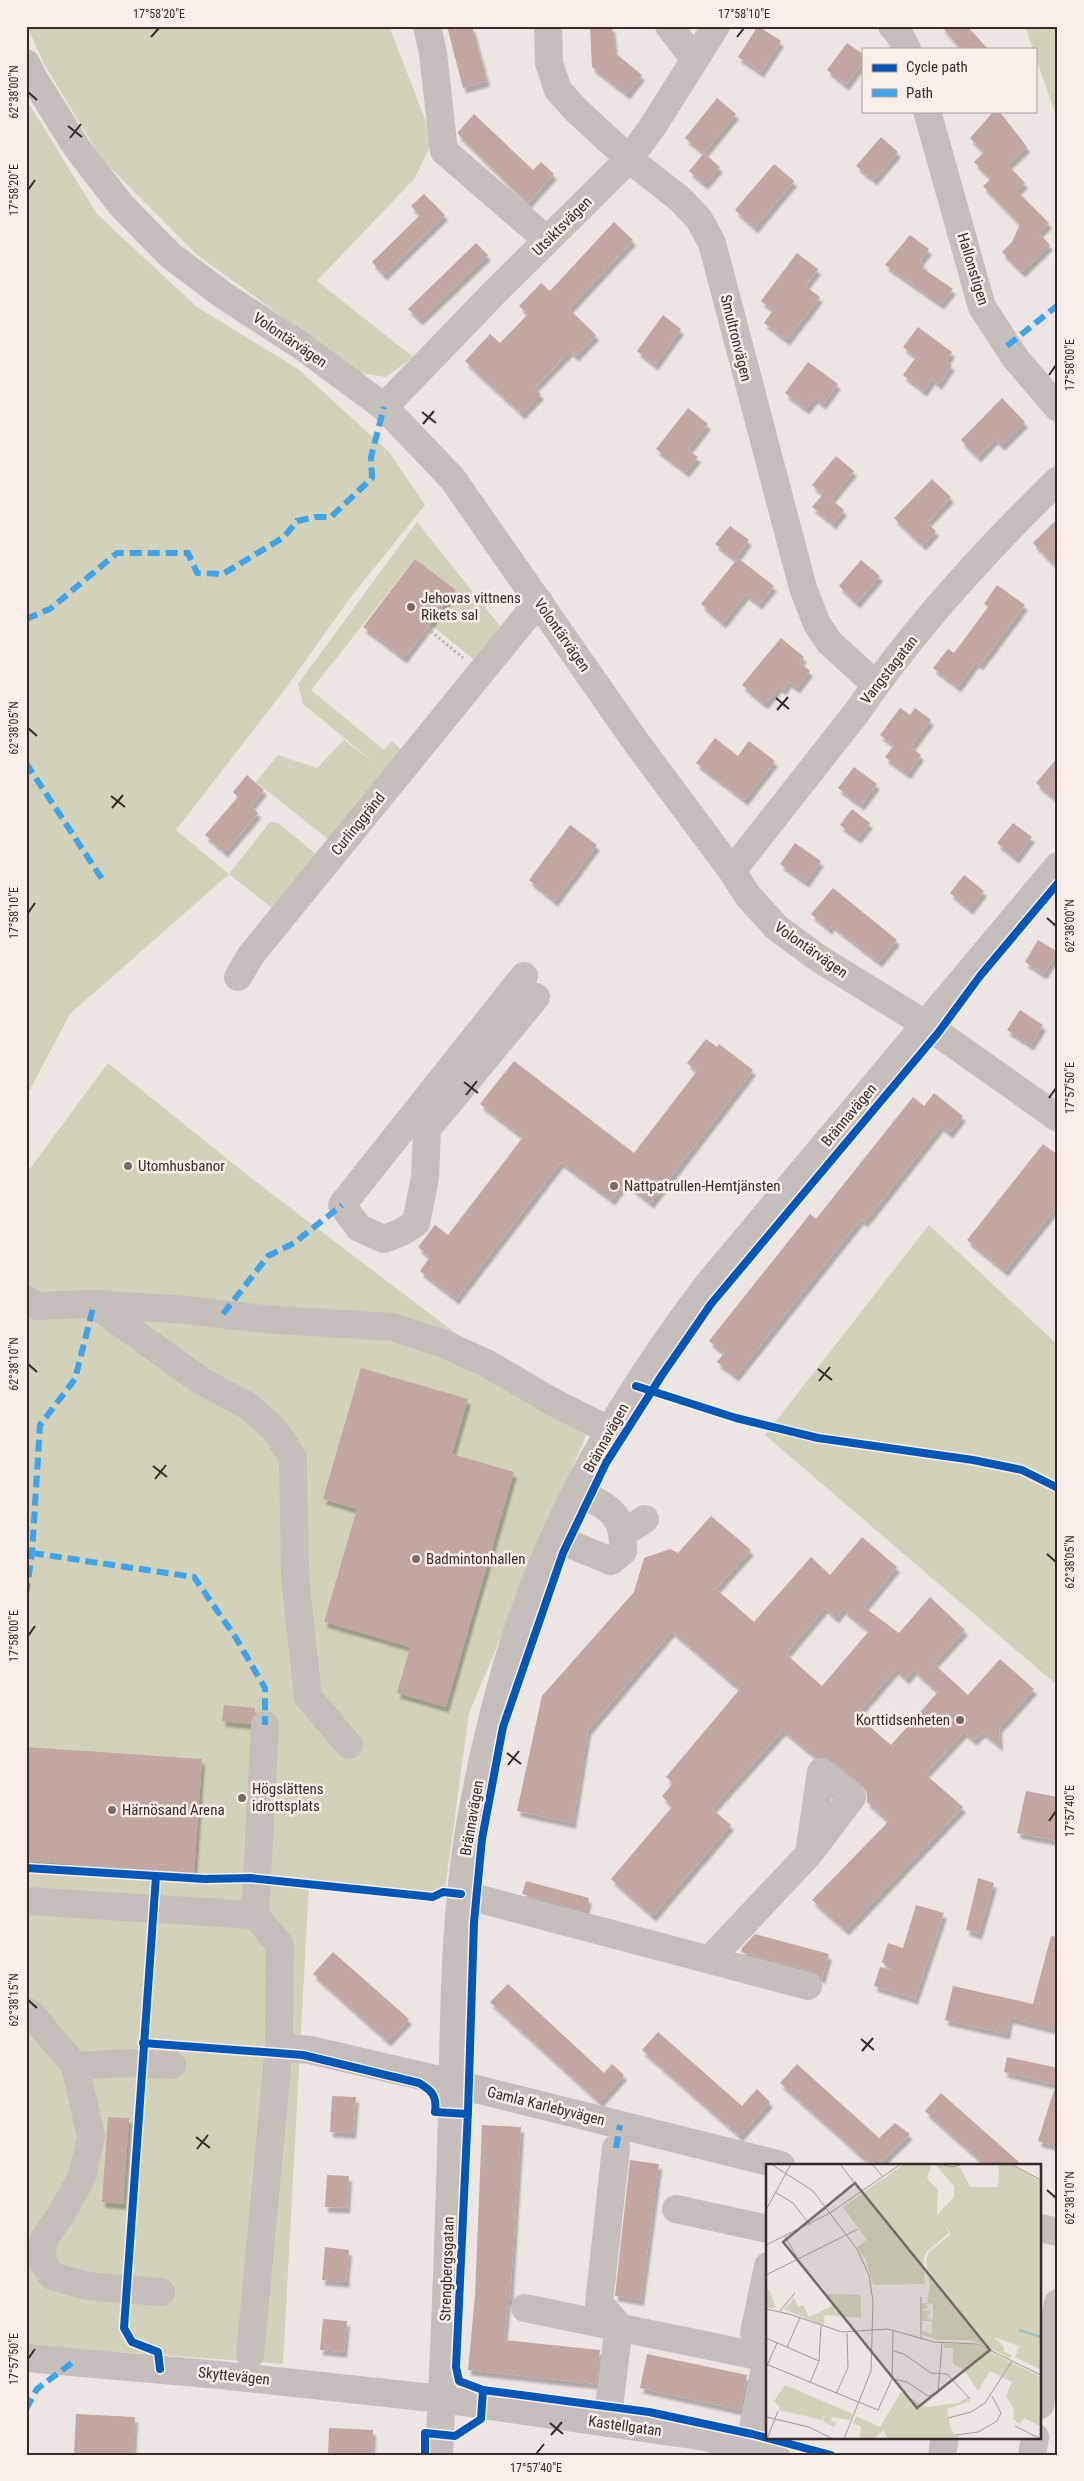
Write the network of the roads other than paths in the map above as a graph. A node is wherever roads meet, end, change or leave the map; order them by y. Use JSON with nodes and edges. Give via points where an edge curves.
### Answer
{"nodes":[{"id":1,"x":427,"y":26,"type":"edge"},
{"id":2,"x":548,"y":26,"type":"edge"},
{"id":3,"x":669,"y":26,"type":"edge"},
{"id":4,"x":716,"y":26,"type":"edge"},
{"id":5,"x":892,"y":26,"type":"edge"},
{"id":6,"x":906,"y":48,"type":"edge"},
{"id":7,"x":694,"y":60,"type":"junction"},
{"id":8,"x":26,"y":63,"type":"edge"},
{"id":9,"x":927,"y":112,"type":"edge"},
{"id":10,"x":629,"y":159,"type":"junction"},
{"id":11,"x":547,"y":240,"type":"junction"},
{"id":12,"x":384,"y":407,"type":"junction"},
{"id":13,"x":1058,"y":408,"type":"edge"},
{"id":14,"x":1058,"y":480,"type":"edge"},
{"id":15,"x":539,"y":602,"type":"junction"},
{"id":16,"x":876,"y":684,"type":"junction"},
{"id":17,"x":1058,"y":866,"type":"edge"},
{"id":18,"x":732,"y":871,"type":"junction"},
{"id":19,"x":238,"y":977,"type":"dead end"},
{"id":20,"x":530,"y":987,"type":"joint"},
{"id":21,"x":925,"y":1024,"type":"junction"},
{"id":22,"x":1058,"y":1118,"type":"edge"},
{"id":23,"x":26,"y":1299,"type":"edge"},
{"id":24,"x":94,"y":1304,"type":"junction"},
{"id":25,"x":609,"y":1430,"type":"junction"},
{"id":26,"x":577,"y":1492,"type":"junction"},
{"id":27,"x":555,"y":1538,"type":"junction"},
{"id":28,"x":265,"y":1725,"type":"dead end"},
{"id":29,"x":349,"y":1746,"type":"dead end"},
{"id":30,"x":808,"y":1854,"type":"dead end"},
{"id":31,"x":461,"y":1894,"type":"junction"},
{"id":32,"x":26,"y":1901,"type":"edge"},
{"id":33,"x":179,"y":1910,"type":"junction"},
{"id":34,"x":255,"y":1915,"type":"junction"},
{"id":35,"x":26,"y":1917,"type":"edge"},
{"id":36,"x":710,"y":1959,"type":"junction"},
{"id":37,"x":808,"y":1986,"type":"dead end"},
{"id":38,"x":26,"y":2011,"type":"edge"},
{"id":39,"x":279,"y":2047,"type":"junction"},
{"id":40,"x":76,"y":2066,"type":"junction"},
{"id":41,"x":172,"y":2066,"type":"dead end"},
{"id":42,"x":452,"y":2083,"type":"junction"},
{"id":43,"x":616,"y":2148,"type":"dead end"},
{"id":44,"x":777,"y":2164,"type":"edge"},
{"id":45,"x":676,"y":2209,"type":"dead end"},
{"id":46,"x":1042,"y":2228,"type":"edge"},
{"id":47,"x":766,"y":2229,"type":"edge"},
{"id":48,"x":1058,"y":2232,"type":"edge"},
{"id":49,"x":34,"y":2267,"type":"edge"},
{"id":50,"x":766,"y":2276,"type":"edge"},
{"id":51,"x":161,"y":2292,"type":"dead end"},
{"id":52,"x":1058,"y":2303,"type":"edge"},
{"id":53,"x":524,"y":2308,"type":"dead end"},
{"id":54,"x":619,"y":2326,"type":"junction"},
{"id":55,"x":250,"y":2355,"type":"dead end"},
{"id":56,"x":766,"y":2356,"type":"edge"},
{"id":57,"x":26,"y":2358,"type":"edge"},
{"id":58,"x":766,"y":2358,"type":"edge"},
{"id":59,"x":766,"y":2363,"type":"edge"},
{"id":60,"x":1042,"y":2394,"type":"edge"},
{"id":61,"x":442,"y":2399,"type":"junction"},
{"id":62,"x":607,"y":2423,"type":"junction"},
{"id":63,"x":946,"y":2438,"type":"edge"},
{"id":64,"x":1035,"y":2438,"type":"edge"},
{"id":65,"x":705,"y":2446,"type":"edge"},
{"id":66,"x":749,"y":2448,"type":"junction"},
{"id":67,"x":439,"y":2455,"type":"edge"},
{"id":68,"x":776,"y":2455,"type":"edge"},
{"id":69,"x":942,"y":2455,"type":"edge"},
{"id":70,"x":1032,"y":2455,"type":"edge"}],
"edges":[{"from":1,"to":11,"type":"street","via":[[444,151]]},
{"from":2,"to":10,"type":"street","name":"Smultronvägen","via":[[549,63],[558,90]]},
{"from":3,"to":7,"type":"street"},
{"from":4,"to":7,"type":"street","name":"Utsiktsvägen"},
{"from":5,"to":6,"type":"street"},
{"from":7,"to":10,"type":"street","name":"Utsiktsvägen"},
{"from":8,"to":12,"type":"street","name":"Volontärvägen","via":[[77,148],[121,205],[170,255]]},
{"from":9,"to":13,"type":"street","name":"Hallonstigen","via":[[982,307],[1016,359]]},
{"from":10,"to":11,"type":"street","name":"Utsiktsvägen"},
{"from":10,"to":16,"type":"street","name":"Smultronvägen","via":[[699,219],[712,243],[803,588],[817,624],[829,642]]},
{"from":11,"to":12,"type":"street","name":"Utsiktsvägen"},
{"from":12,"to":15,"type":"street","name":"Volontärvägen","via":[[452,478]]},
{"from":14,"to":16,"type":"street","name":"Vangstagatan","via":[[967,573]]},
{"from":15,"to":18,"type":"street","name":"Volontärvägen","via":[[636,742]]},
{"from":15,"to":19,"type":"street","name":"Curlinggränd","via":[[251,955]]},
{"from":16,"to":18,"type":"street","name":"Vangstagatan"},
{"from":17,"to":21,"type":"street","name":"Brännavägen"},
{"from":18,"to":21,"type":"street","name":"Volontärvägen","via":[[748,896],[776,927],[818,958]]},
{"from":20,"to":20,"type":"street","via":[[342,1205],[359,1228],[384,1239],[416,1223],[425,1178],[427,1129]]},
{"from":21,"to":22,"type":"street","name":"Volontärvägen"},
{"from":21,"to":25,"type":"street","name":"Brännavägen","via":[[709,1283],[668,1337]]},
{"from":23,"to":24,"type":"street","via":[[34,1306]]},
{"from":24,"to":25,"type":"street","via":[[171,1302],[263,1319],[392,1327],[444,1344],[486,1363]]},
{"from":24,"to":29,"type":"street","via":[[200,1380],[248,1406],[275,1430],[293,1458],[295,1578],[308,1697]]},
{"from":25,"to":26,"type":"street","name":"Brännavägen"},
{"from":26,"to":27,"type":"street","name":"Brännavägen"},
{"from":26,"to":27,"type":"street","via":[[597,1501],[634,1526],[623,1551],[602,1569]]},
{"from":27,"to":31,"type":"street","name":"Brännavägen","via":[[516,1636],[491,1720]]},
{"from":28,"to":34,"type":"street"},
{"from":30,"to":36,"type":"street"},
{"from":31,"to":36,"type":"street"},
{"from":31,"to":42,"type":"street","name":"Brännavägen"},
{"from":32,"to":33,"type":"street"},
{"from":33,"to":34,"type":"street"},
{"from":33,"to":35,"type":"street","via":[[178,1928]]},
{"from":34,"to":39,"type":"street","via":[[280,1945]]},
{"from":36,"to":37,"type":"street"},
{"from":38,"to":40,"type":"street"},
{"from":39,"to":42,"type":"street","name":"Gamla Karlebyvägen","via":[[310,2050]]},
{"from":39,"to":55,"type":"street"},
{"from":40,"to":41,"type":"street","via":[[129,2063]]},
{"from":40,"to":49,"type":"street","via":[[91,2136],[82,2177],[44,2240]]},
{"from":42,"to":44,"type":"street","name":"Gamla Karlebyvägen"},
{"from":42,"to":61,"type":"street","name":"Strengbergsgatan"},
{"from":43,"to":54,"type":"street","via":[[599,2303]]},
{"from":45,"to":47,"type":"street"},
{"from":46,"to":48,"type":"street"},
{"from":49,"to":51,"type":"street","via":[[78,2284]]},
{"from":50,"to":56,"type":"street","via":[[754,2333]]},
{"from":52,"to":60,"type":"street"},
{"from":53,"to":54,"type":"street"},
{"from":54,"to":58,"type":"street"},
{"from":54,"to":62,"type":"street"},
{"from":57,"to":61,"type":"street","name":"Skyttevägen"},
{"from":59,"to":66,"type":"street"},
{"from":61,"to":62,"type":"street","name":"Kastellgatan"},
{"from":61,"to":67,"type":"street","name":"Strengbergsgatan"},
{"from":62,"to":65,"type":"street","name":"Kastellgatan"},
{"from":63,"to":69,"type":"street"},
{"from":64,"to":70,"type":"street"},
{"from":65,"to":66,"type":"street","name":"Kastellgatan"},
{"from":66,"to":68,"type":"street","name":"Kastellgatan"}]}
